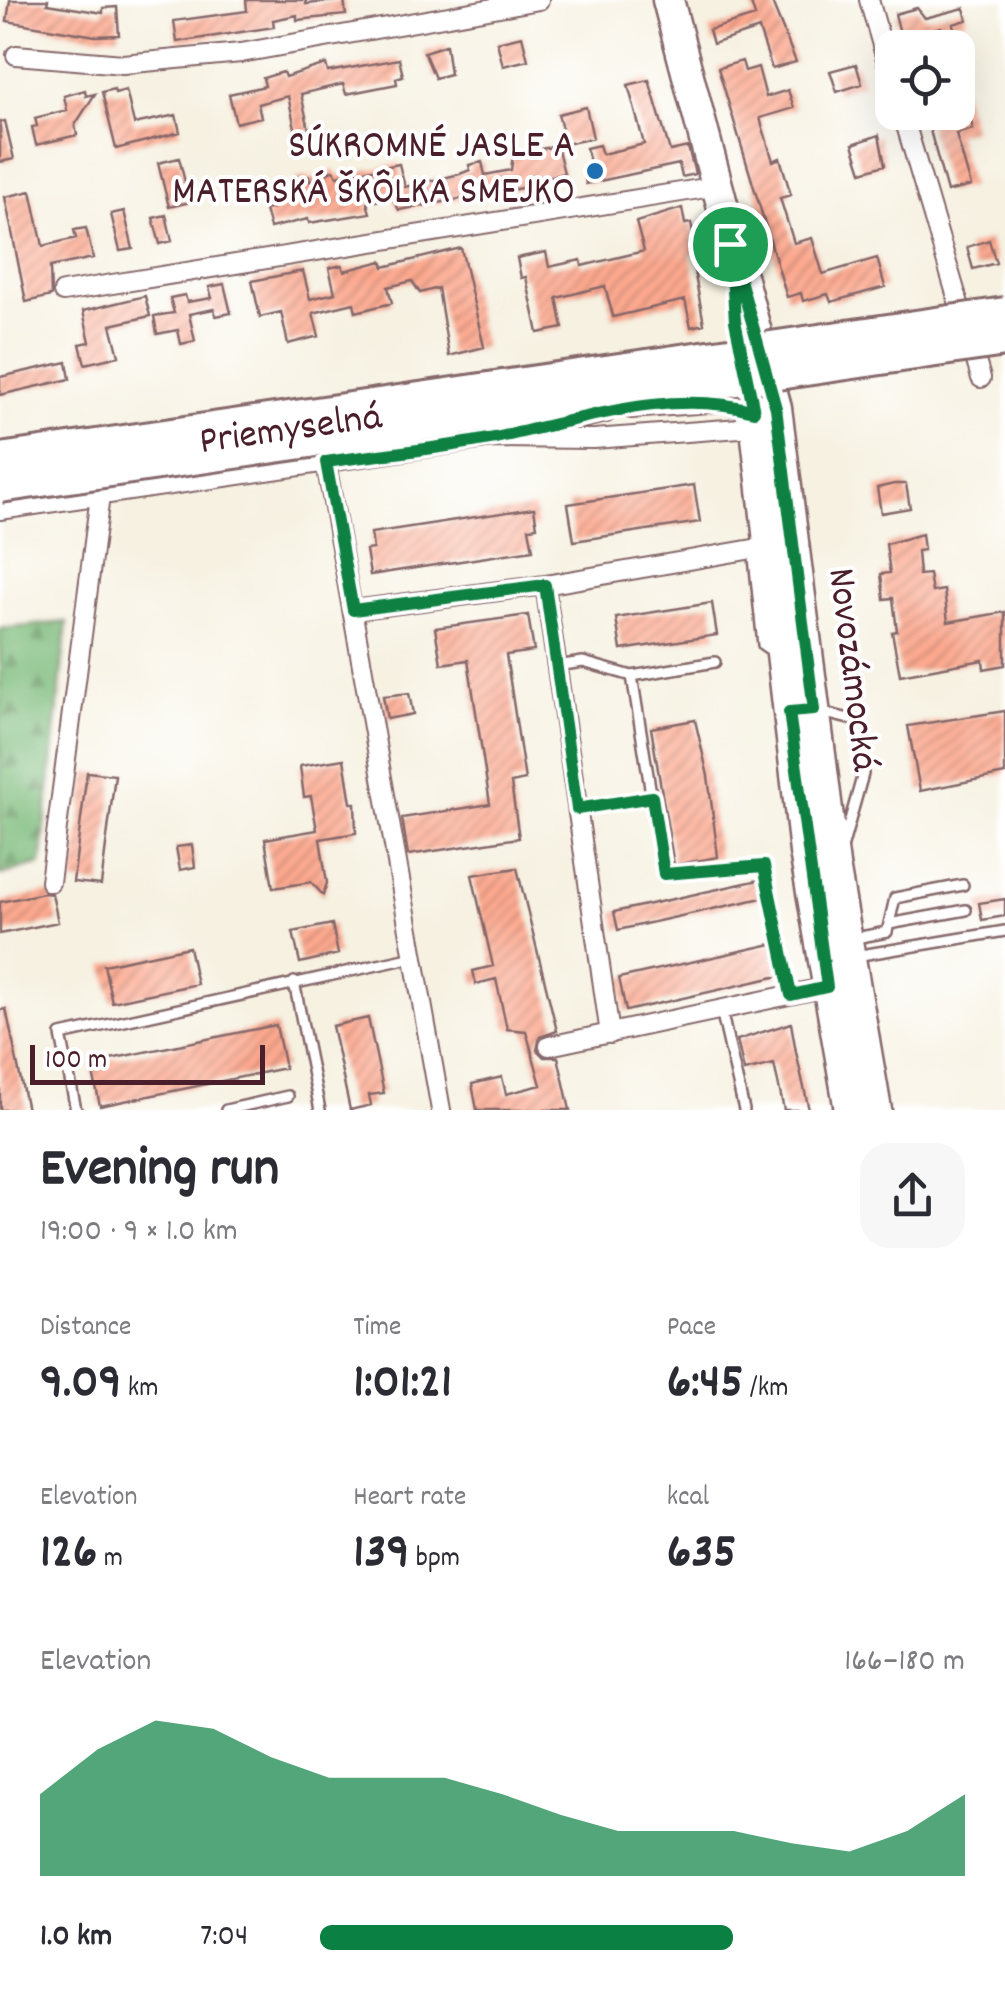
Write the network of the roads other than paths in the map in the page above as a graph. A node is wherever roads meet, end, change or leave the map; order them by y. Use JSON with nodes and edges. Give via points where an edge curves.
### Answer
{"nodes":[{"id":1,"x":539,"y":0,"type":"edge"},
{"id":2,"x":668,"y":0,"type":"edge"},
{"id":3,"x":869,"y":0,"type":"edge"},
{"id":4,"x":878,"y":30,"type":"edge"},
{"id":5,"x":16,"y":55,"type":"dead end"},
{"id":6,"x":907,"y":130,"type":"edge"},
{"id":7,"x":718,"y":186,"type":"junction"},
{"id":8,"x":63,"y":292,"type":"dead end"},
{"id":9,"x":1005,"y":314,"type":"edge"},
{"id":10,"x":1005,"y":340,"type":"edge"},
{"id":11,"x":982,"y":378,"type":"dead end"},
{"id":12,"x":765,"y":410,"type":"junction"},
{"id":13,"x":492,"y":438,"type":"junction"},
{"id":14,"x":0,"y":460,"type":"edge"},
{"id":15,"x":326,"y":462,"type":"junction"},
{"id":16,"x":0,"y":486,"type":"edge"},
{"id":17,"x":100,"y":496,"type":"junction"},
{"id":18,"x":0,"y":510,"type":"edge"},
{"id":19,"x":761,"y":547,"type":"junction"},
{"id":20,"x":545,"y":585,"type":"junction"},
{"id":21,"x":353,"y":610,"type":"junction"},
{"id":22,"x":715,"y":662,"type":"dead end"},
{"id":23,"x":557,"y":666,"type":"junction"},
{"id":24,"x":632,"y":676,"type":"junction"},
{"id":25,"x":802,"y":711,"type":"junction"},
{"id":26,"x":652,"y":797,"type":"junction"},
{"id":27,"x":577,"y":809,"type":"junction"},
{"id":28,"x":834,"y":866,"type":"junction"},
{"id":29,"x":50,"y":882,"type":"dead end"},
{"id":30,"x":963,"y":885,"type":"dead end"},
{"id":31,"x":966,"y":910,"type":"dead end"},
{"id":32,"x":889,"y":924,"type":"junction"},
{"id":33,"x":1005,"y":930,"type":"edge"},
{"id":34,"x":846,"y":948,"type":"junction"},
{"id":35,"x":414,"y":957,"type":"junction"},
{"id":36,"x":294,"y":982,"type":"junction"},
{"id":37,"x":827,"y":987,"type":"junction"},
{"id":38,"x":791,"y":995,"type":"junction"},
{"id":39,"x":721,"y":1010,"type":"junction"},
{"id":40,"x":610,"y":1034,"type":"junction"},
{"id":41,"x":549,"y":1046,"type":"dead end"},
{"id":42,"x":288,"y":1096,"type":"dead end"},
{"id":43,"x":76,"y":1110,"type":"edge"},
{"id":44,"x":226,"y":1110,"type":"edge"},
{"id":45,"x":320,"y":1110,"type":"edge"},
{"id":46,"x":441,"y":1110,"type":"edge"},
{"id":47,"x":744,"y":1110,"type":"edge"},
{"id":48,"x":850,"y":1110,"type":"edge"},
{"id":49,"x":876,"y":1110,"type":"edge"}],
"edges":[{"from":1,"to":5,"type":"street","via":[[241,53],[123,64]]},
{"from":2,"to":7,"type":"main road","name":"Novozámocká"},
{"from":3,"to":4,"type":"street"},
{"from":6,"to":11,"type":"street"},
{"from":7,"to":8,"type":"street"},
{"from":7,"to":12,"type":"main road","name":"Novozámocká"},
{"from":9,"to":14,"type":"highway","bridge":true},
{"from":10,"to":16,"type":"highway","bridge":true},
{"from":12,"to":13,"type":"street","name":"Priemyselná","via":[[722,402],[615,410]]},
{"from":12,"to":13,"type":"street","name":"Priemyselná","via":[[740,428]]},
{"from":12,"to":19,"type":"main road","name":"Novozámocká"},
{"from":12,"to":25,"type":"main road","name":"Novozámocká"},
{"from":13,"to":15,"type":"street","name":"Priemyselná"},
{"from":15,"to":17,"type":"street","name":"Priemyselná"},
{"from":15,"to":21,"type":"street"},
{"from":17,"to":18,"type":"street","name":"Priemyselná"},
{"from":17,"to":29,"type":"street"},
{"from":19,"to":20,"type":"street"},
{"from":19,"to":25,"type":"main road","name":"Novozámocká","via":[[783,658]]},
{"from":20,"to":21,"type":"street"},
{"from":20,"to":23,"type":"street"},
{"from":21,"to":35,"type":"street"},
{"from":22,"to":24,"type":"lane"},
{"from":23,"to":24,"type":"lane","via":[[583,662]]},
{"from":23,"to":27,"type":"street"},
{"from":24,"to":26,"type":"lane"},
{"from":25,"to":28,"type":"main road","name":"Novozámocká"},
{"from":25,"to":28,"type":"lane","via":[[857,721],[863,774]]},
{"from":25,"to":37,"type":"main road","name":"Novozámocká"},
{"from":26,"to":27,"type":"lane"},
{"from":26,"to":38,"type":"lane","via":[[664,874],[764,866]]},
{"from":27,"to":40,"type":"street"},
{"from":28,"to":34,"type":"main road","name":"Novozámocká"},
{"from":30,"to":32,"type":"lane","via":[[895,898]]},
{"from":31,"to":32,"type":"lane"},
{"from":32,"to":34,"type":"lane","via":[[888,932]]},
{"from":33,"to":34,"type":"lane"},
{"from":34,"to":49,"type":"main road","name":"Novozámocká"},
{"from":35,"to":36,"type":"lane"},
{"from":35,"to":46,"type":"street"},
{"from":36,"to":43,"type":"lane","via":[[61,1035]]},
{"from":36,"to":45,"type":"lane"},
{"from":37,"to":38,"type":"street"},
{"from":37,"to":48,"type":"main road","name":"Novozámocká"},
{"from":38,"to":39,"type":"street"},
{"from":39,"to":40,"type":"street"},
{"from":39,"to":47,"type":"lane"},
{"from":40,"to":41,"type":"street"},
{"from":42,"to":44,"type":"lane"}]}
